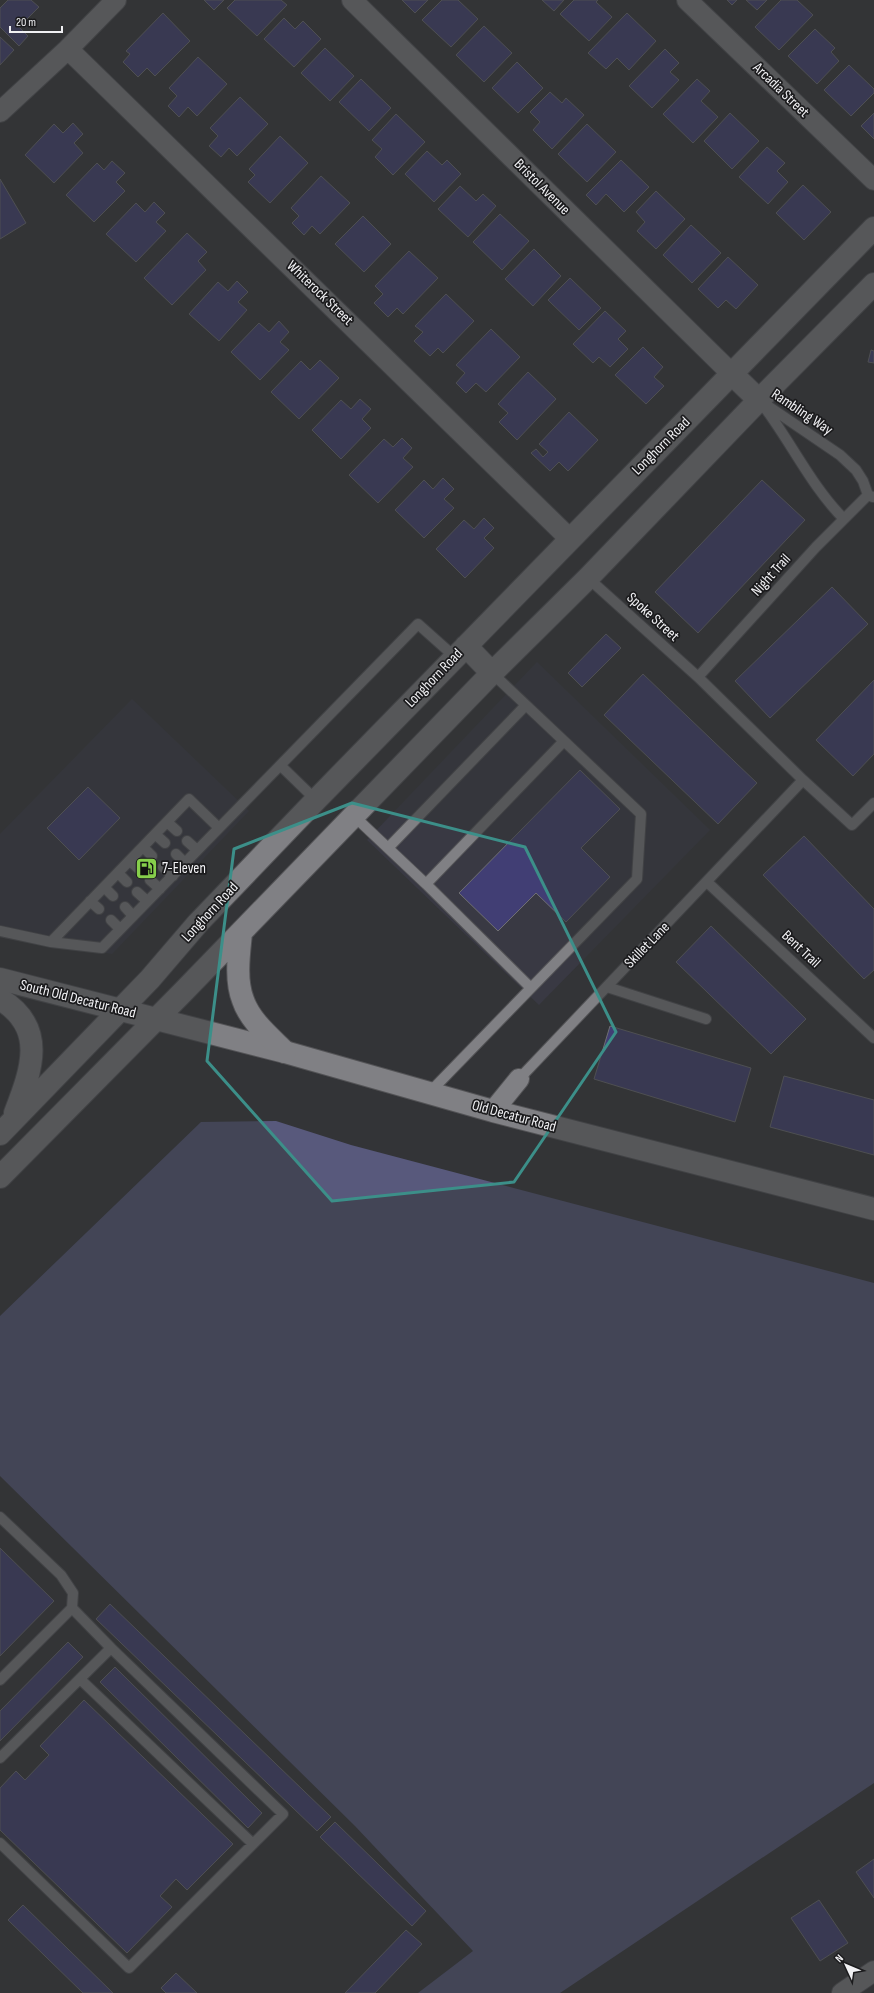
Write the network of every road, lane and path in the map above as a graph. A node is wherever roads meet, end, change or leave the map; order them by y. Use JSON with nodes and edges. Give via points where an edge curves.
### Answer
{"nodes":[{"id":1,"x":116,"y":0,"type":"edge"},
{"id":2,"x":352,"y":0,"type":"edge"},
{"id":3,"x":688,"y":0,"type":"edge"},
{"id":4,"x":68,"y":49,"type":"junction"},
{"id":5,"x":0,"y":112,"type":"edge"},
{"id":6,"x":874,"y":180,"type":"edge"},
{"id":7,"x":874,"y":228,"type":"edge"},
{"id":8,"x":874,"y":284,"type":"edge"},
{"id":9,"x":732,"y":374,"type":"junction"},
{"id":10,"x":758,"y":400,"type":"junction"},
{"id":11,"x":871,"y":496,"type":"edge"},
{"id":12,"x":844,"y":519,"type":"junction"},
{"id":13,"x":570,"y":539,"type":"junction"},
{"id":14,"x":588,"y":578,"type":"junction"},
{"id":15,"x":461,"y":651,"type":"junction"},
{"id":16,"x":492,"y":673,"type":"junction"},
{"id":17,"x":698,"y":677,"type":"junction"},
{"id":18,"x":526,"y":705,"type":"junction"},
{"id":19,"x":564,"y":741,"type":"junction"},
{"id":20,"x":281,"y":766,"type":"junction"},
{"id":21,"x":803,"y":780,"type":"junction"},
{"id":22,"x":316,"y":800,"type":"junction"},
{"id":23,"x":874,"y":803,"type":"edge"},
{"id":24,"x":354,"y":816,"type":"junction"},
{"id":25,"x":167,"y":822,"type":"junction"},
{"id":26,"x":219,"y":828,"type":"junction"},
{"id":27,"x":177,"y":830,"type":"dead end"},
{"id":28,"x":155,"y":834,"type":"junction"},
{"id":29,"x":187,"y":841,"type":"dead end"},
{"id":30,"x":165,"y":843,"type":"dead end"},
{"id":31,"x":143,"y":847,"type":"junction"},
{"id":32,"x":388,"y":848,"type":"junction"},
{"id":33,"x":197,"y":850,"type":"junction"},
{"id":34,"x":176,"y":854,"type":"dead end"},
{"id":35,"x":152,"y":856,"type":"dead end"},
{"id":36,"x":130,"y":860,"type":"junction"},
{"id":37,"x":185,"y":863,"type":"junction"},
{"id":38,"x":163,"y":867,"type":"dead end"},
{"id":39,"x":139,"y":869,"type":"dead end"},
{"id":40,"x":118,"y":873,"type":"junction"},
{"id":41,"x":173,"y":876,"type":"junction"},
{"id":42,"x":150,"y":880,"type":"dead end"},
{"id":43,"x":127,"y":882,"type":"dead end"},
{"id":44,"x":707,"y":882,"type":"junction"},
{"id":45,"x":426,"y":884,"type":"junction"},
{"id":46,"x":104,"y":888,"type":"junction"},
{"id":47,"x":160,"y":889,"type":"junction"},
{"id":48,"x":137,"y":892,"type":"dead end"},
{"id":49,"x":113,"y":896,"type":"dead end"},
{"id":50,"x":90,"y":901,"type":"junction"},
{"id":51,"x":147,"y":901,"type":"junction"},
{"id":52,"x":125,"y":907,"type":"dead end"},
{"id":53,"x":99,"y":909,"type":"dead end"},
{"id":54,"x":133,"y":916,"type":"junction"},
{"id":55,"x":111,"y":920,"type":"dead end"},
{"id":56,"x":120,"y":929,"type":"junction"},
{"id":57,"x":0,"y":931,"type":"edge"},
{"id":58,"x":241,"y":933,"type":"junction"},
{"id":59,"x":51,"y":942,"type":"junction"},
{"id":60,"x":0,"y":979,"type":"edge"},
{"id":61,"x":607,"y":987,"type":"junction"},
{"id":62,"x":531,"y":988,"type":"junction"},
{"id":63,"x":0,"y":1000,"type":"edge"},
{"id":64,"x":121,"y":1009,"type":"junction"},
{"id":65,"x":156,"y":1019,"type":"junction"},
{"id":66,"x":706,"y":1019,"type":"dead end"},
{"id":67,"x":874,"y":1038,"type":"edge"},
{"id":68,"x":285,"y":1052,"type":"junction"},
{"id":69,"x":519,"y":1080,"type":"joint"},
{"id":70,"x":429,"y":1093,"type":"junction"},
{"id":71,"x":493,"y":1112,"type":"junction"},
{"id":72,"x":5,"y":1128,"type":"edge"},
{"id":73,"x":0,"y":1177,"type":"edge"},
{"id":74,"x":874,"y":1209,"type":"edge"},
{"id":75,"x":0,"y":1517,"type":"edge"},
{"id":76,"x":72,"y":1608,"type":"junction"},
{"id":77,"x":111,"y":1648,"type":"junction"},
{"id":78,"x":80,"y":1679,"type":"junction"},
{"id":79,"x":0,"y":1680,"type":"edge"},
{"id":80,"x":0,"y":1758,"type":"edge"},
{"id":81,"x":0,"y":1843,"type":"edge"},
{"id":82,"x":253,"y":1844,"type":"junction"},
{"id":83,"x":874,"y":1971,"type":"edge"},
{"id":84,"x":842,"y":1993,"type":"edge"}],
"edges":[{"from":1,"to":4,"type":"street"},
{"from":2,"to":9,"type":"street","name":"Bristol Avenue"},
{"from":3,"to":6,"type":"street","name":"Arcadia Street"},
{"from":4,"to":5,"type":"street"},
{"from":4,"to":13,"type":"street","name":"Whiterock Street"},
{"from":7,"to":9,"type":"main road","name":"Longhorn Road"},
{"from":8,"to":10,"type":"main road"},
{"from":9,"to":10,"type":"main road"},
{"from":9,"to":13,"type":"main road","name":"Longhorn Road"},
{"from":10,"to":11,"type":"lane","name":"Rambling Way","via":[[840,456],[856,470]]},
{"from":10,"to":12,"type":"lane","name":"Rambling Way","via":[[784,434],[822,496]]},
{"from":10,"to":14,"type":"main road"},
{"from":11,"to":12,"type":"lane","name":"Night Trail"},
{"from":12,"to":17,"type":"lane","name":"Night Trail"},
{"from":13,"to":15,"type":"main road","name":"Longhorn Road"},
{"from":14,"to":16,"type":"main road"},
{"from":14,"to":17,"type":"lane","name":"Spoke Street"},
{"from":15,"to":16,"type":"main road"},
{"from":15,"to":20,"type":"lane","via":[[418,624]]},
{"from":15,"to":22,"type":"main road","name":"Longhorn Road"},
{"from":16,"to":18,"type":"lane"},
{"from":16,"to":24,"type":"main road"},
{"from":17,"to":21,"type":"lane","name":"Spoke Street"},
{"from":18,"to":19,"type":"lane"},
{"from":18,"to":32,"type":"lane"},
{"from":19,"to":45,"type":"lane"},
{"from":19,"to":62,"type":"lane","via":[[641,814],[637,879]]},
{"from":20,"to":22,"type":"lane"},
{"from":20,"to":26,"type":"lane"},
{"from":21,"to":23,"type":"lane","via":[[852,825]]},
{"from":21,"to":44,"type":"lane","name":"Skillet Lane"},
{"from":22,"to":64,"type":"main road","name":"Longhorn Road"},
{"from":24,"to":32,"type":"lane"},
{"from":24,"to":58,"type":"main road"},
{"from":25,"to":26,"type":"lane","via":[[189,799]]},
{"from":25,"to":27,"type":"lane"},
{"from":25,"to":28,"type":"lane"},
{"from":26,"to":33,"type":"lane"},
{"from":28,"to":30,"type":"lane"},
{"from":28,"to":31,"type":"lane"},
{"from":29,"to":33,"type":"lane"},
{"from":31,"to":35,"type":"lane"},
{"from":31,"to":36,"type":"lane"},
{"from":32,"to":45,"type":"lane"},
{"from":33,"to":37,"type":"lane"},
{"from":34,"to":37,"type":"lane"},
{"from":36,"to":39,"type":"lane"},
{"from":36,"to":40,"type":"lane"},
{"from":37,"to":41,"type":"lane"},
{"from":38,"to":41,"type":"lane"},
{"from":40,"to":43,"type":"lane"},
{"from":40,"to":46,"type":"lane"},
{"from":41,"to":47,"type":"lane"},
{"from":42,"to":47,"type":"lane"},
{"from":44,"to":61,"type":"lane","name":"Skillet Lane"},
{"from":44,"to":67,"type":"lane","name":"Bent Trail"},
{"from":45,"to":62,"type":"lane"},
{"from":46,"to":49,"type":"lane"},
{"from":46,"to":50,"type":"lane"},
{"from":47,"to":51,"type":"lane"},
{"from":48,"to":51,"type":"lane"},
{"from":50,"to":53,"type":"lane"},
{"from":50,"to":59,"type":"lane"},
{"from":51,"to":54,"type":"lane"},
{"from":52,"to":54,"type":"lane"},
{"from":54,"to":56,"type":"lane"},
{"from":55,"to":56,"type":"lane"},
{"from":56,"to":59,"type":"lane","via":[[102,948]]},
{"from":57,"to":59,"type":"lane"},
{"from":58,"to":65,"type":"main road"},
{"from":58,"to":68,"type":"main road","via":[[238,965],[242,1000],[259,1026]]},
{"from":60,"to":64,"type":"main road","name":"South Old Decatur Road"},
{"from":61,"to":66,"type":"lane"},
{"from":61,"to":69,"type":"lane","name":"Skillet Lane"},
{"from":62,"to":70,"type":"lane"},
{"from":63,"to":72,"type":"main road","via":[[9,1004],[19,1014],[30,1034],[32,1063]]},
{"from":64,"to":65,"type":"main road","name":"South Old Decatur Road"},
{"from":64,"to":72,"type":"main road","name":"Longhorn Road"},
{"from":65,"to":68,"type":"main road","name":"Old Decatur Road"},
{"from":65,"to":73,"type":"main road"},
{"from":68,"to":70,"type":"main road","name":"Old Decatur Road"},
{"from":69,"to":71,"type":"street","name":"Skillet Lane"},
{"from":70,"to":71,"type":"main road","name":"Old Decatur Road"},
{"from":71,"to":74,"type":"main road","name":"Old Decatur Road"},
{"from":75,"to":76,"type":"lane","via":[[61,1575],[73,1593]]},
{"from":76,"to":77,"type":"lane"},
{"from":76,"to":79,"type":"lane"},
{"from":77,"to":78,"type":"lane"},
{"from":77,"to":82,"type":"lane","via":[[283,1814]]},
{"from":78,"to":80,"type":"lane"},
{"from":78,"to":82,"type":"lane"},
{"from":81,"to":82,"type":"lane","via":[[129,1968]]},
{"from":83,"to":84,"type":"street"}]}
